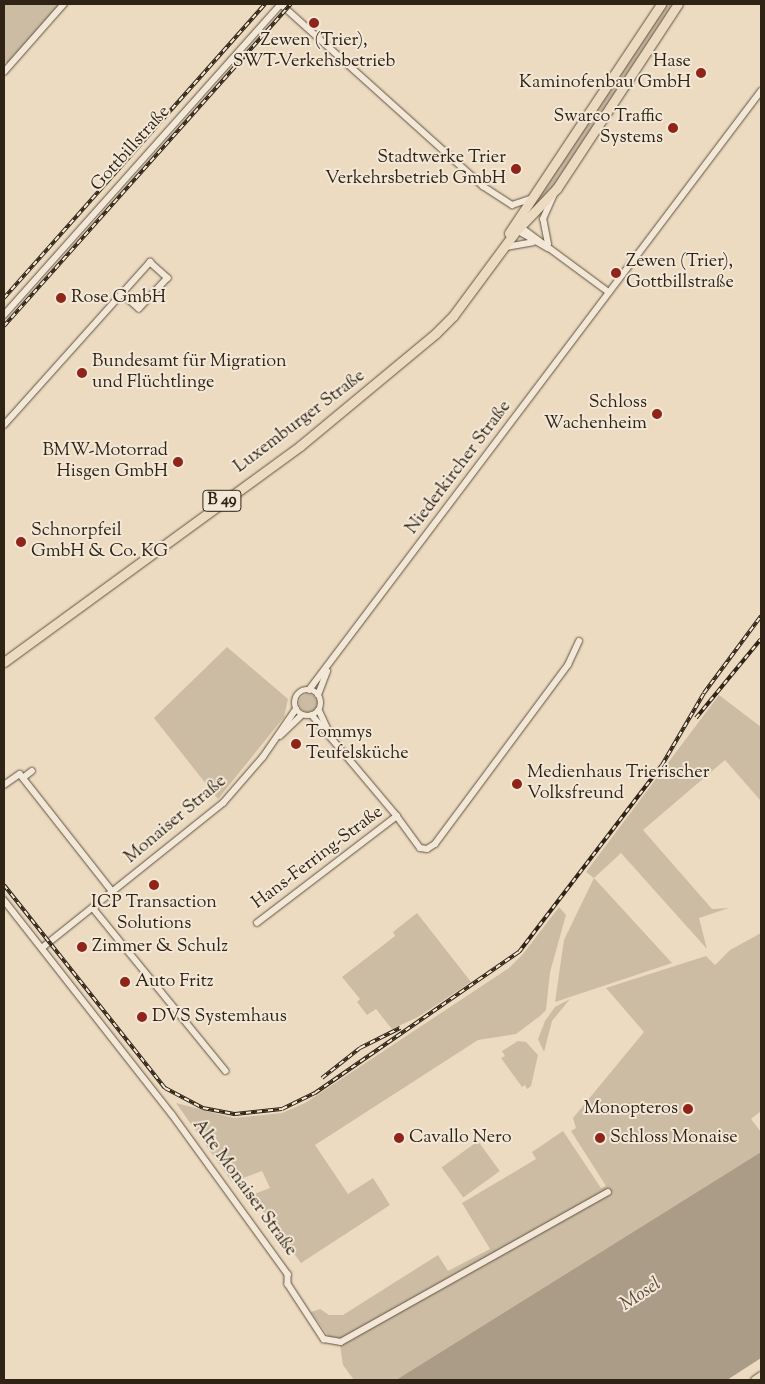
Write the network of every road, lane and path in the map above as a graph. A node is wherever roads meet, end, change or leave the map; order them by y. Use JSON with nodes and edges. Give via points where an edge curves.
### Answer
{"nodes":[{"id":1,"x":64,"y":4,"type":"edge"},
{"id":2,"x":281,"y":4,"type":"edge"},
{"id":3,"x":661,"y":4,"type":"edge"},
{"id":4,"x":678,"y":4,"type":"edge"},
{"id":5,"x":4,"y":72,"type":"edge"},
{"id":6,"x":761,"y":91,"type":"edge"},
{"id":7,"x":557,"y":188,"type":"junction"},
{"id":8,"x":532,"y":198,"type":"junction"},
{"id":9,"x":517,"y":227,"type":"junction"},
{"id":10,"x":534,"y":242,"type":"junction"},
{"id":11,"x":550,"y":249,"type":"junction"},
{"id":12,"x":496,"y":255,"type":"junction"},
{"id":13,"x":609,"y":292,"type":"junction"},
{"id":14,"x":122,"y":294,"type":"junction"},
{"id":15,"x":4,"y":315,"type":"edge"},
{"id":16,"x":4,"y":425,"type":"edge"},
{"id":17,"x":579,"y":641,"type":"dead end"},
{"id":18,"x":4,"y":662,"type":"edge"},
{"id":19,"x":333,"y":662,"type":"junction"},
{"id":20,"x":309,"y":690,"type":"junction"},
{"id":21,"x":318,"y":695,"type":"junction"},
{"id":22,"x":296,"y":709,"type":"junction"},
{"id":23,"x":319,"y":710,"type":"junction"},
{"id":24,"x":302,"y":715,"type":"junction"},
{"id":25,"x":312,"y":715,"type":"junction"},
{"id":26,"x":332,"y":737,"type":"junction"},
{"id":27,"x":272,"y":742,"type":"junction"},
{"id":28,"x":32,"y":771,"type":"dead end"},
{"id":29,"x":23,"y":778,"type":"junction"},
{"id":30,"x":4,"y":785,"type":"edge"},
{"id":31,"x":397,"y":816,"type":"junction"},
{"id":32,"x":113,"y":892,"type":"junction"},
{"id":33,"x":4,"y":900,"type":"edge"},
{"id":34,"x":93,"y":908,"type":"junction"},
{"id":35,"x":257,"y":923,"type":"dead end"},
{"id":36,"x":42,"y":948,"type":"junction"},
{"id":37,"x":226,"y":1071,"type":"dead end"},
{"id":38,"x":608,"y":1192,"type":"dead end"},
{"id":39,"x":761,"y":1376,"type":"edge"},
{"id":40,"x":755,"y":1380,"type":"edge"}],
"edges":[{"from":1,"to":5,"type":"street"},
{"from":2,"to":8,"type":"street","name":"Gottbillstraße","via":[[483,186],[512,205]]},
{"from":2,"to":15,"type":"street","name":"Gottbillstraße"},
{"from":3,"to":8,"type":"main road","name":"Luxemburger Straße","number":"B 49"},
{"from":4,"to":7,"type":"main road","name":"Luxemburger Straße","number":"B 49"},
{"from":6,"to":13,"type":"street","name":"Niederkircher Straße"},
{"from":7,"to":9,"type":"main road","name":"Luxemburger Straße","number":"B 49"},
{"from":7,"to":11,"type":"street","via":[[543,219]]},
{"from":8,"to":9,"type":"main road","name":"Luxemburger Straße","number":"B 49"},
{"from":9,"to":10,"type":"street"},
{"from":9,"to":11,"type":"street"},
{"from":9,"to":12,"type":"main road","name":"Luxemburger Straße","number":"B 49"},
{"from":10,"to":11,"type":"street"},
{"from":10,"to":12,"type":"street","via":[[512,244]]},
{"from":11,"to":13,"type":"street"},
{"from":12,"to":18,"type":"main road","name":"Luxemburger Straße","number":"B 49","via":[[453,316],[407,360],[300,446]]},
{"from":13,"to":19,"type":"street","name":"Niederkircher Straße"},
{"from":14,"to":14,"type":"street","via":[[150,262],[168,278],[139,309]]},
{"from":14,"to":16,"type":"street"},
{"from":17,"to":31,"type":"street","via":[[568,665],[435,844],[427,850],[420,848]]},
{"from":19,"to":20,"type":"street","name":"Niederkircher Straße"},
{"from":19,"to":21,"type":"street","name":"Niederkircher Straße"},
{"from":20,"to":21,"type":"street"},
{"from":20,"to":22,"type":"street","via":[[296,697]]},
{"from":21,"to":23,"type":"street"},
{"from":22,"to":24,"type":"street"},
{"from":22,"to":27,"type":"street","name":"Monaiser Straße"},
{"from":23,"to":25,"type":"street"},
{"from":23,"to":26,"type":"street"},
{"from":24,"to":25,"type":"street"},
{"from":24,"to":27,"type":"street","name":"Monaiser Straße"},
{"from":25,"to":26,"type":"street"},
{"from":26,"to":31,"type":"street"},
{"from":27,"to":32,"type":"street","name":"Monaiser Straße","via":[[223,803]]},
{"from":28,"to":29,"type":"street"},
{"from":29,"to":30,"type":"street","via":[[20,774]]},
{"from":29,"to":32,"type":"street"},
{"from":31,"to":35,"type":"street","name":"Hans-Ferring-Straße"},
{"from":32,"to":34,"type":"street","name":"Monaiser Straße"},
{"from":33,"to":36,"type":"street","name":"Alte Monaiser Straße"},
{"from":34,"to":36,"type":"street","name":"Monaiser Straße"},
{"from":34,"to":37,"type":"street"},
{"from":36,"to":38,"type":"street","name":"Alte Monaiser Straße","via":[[145,1078],[288,1274],[288,1284],[324,1339],[341,1342]]},
{"from":39,"to":40,"type":"main road"}]}
